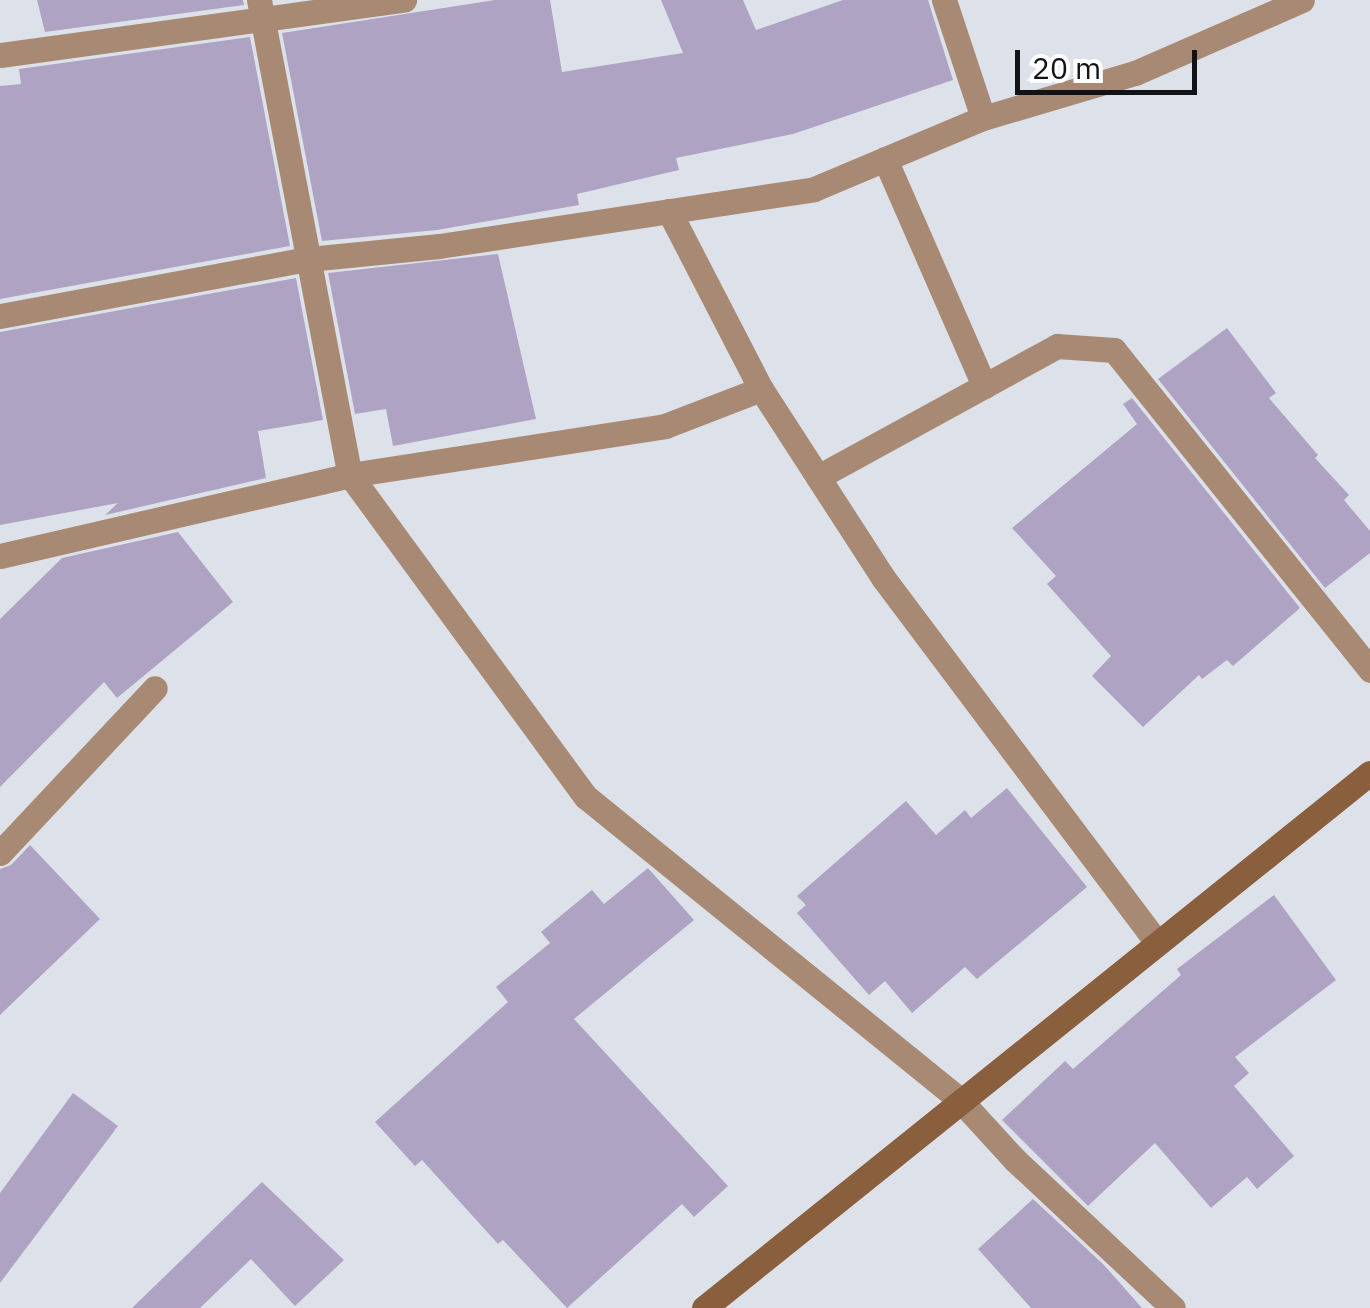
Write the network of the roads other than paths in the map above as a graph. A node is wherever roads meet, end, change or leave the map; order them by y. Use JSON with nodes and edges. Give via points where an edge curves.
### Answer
{"nodes":[{"id":1,"x":404,"y":0,"type":"edge"},
{"id":2,"x":944,"y":0,"type":"edge"},
{"id":3,"x":1302,"y":0,"type":"edge"},
{"id":4,"x":260,"y":9,"type":"edge"},
{"id":5,"x":0,"y":55,"type":"edge"},
{"id":6,"x":983,"y":118,"type":"junction"},
{"id":7,"x":885,"y":159,"type":"junction"},
{"id":8,"x":669,"y":211,"type":"junction"},
{"id":9,"x":308,"y":260,"type":"junction"},
{"id":10,"x":0,"y":316,"type":"edge"},
{"id":11,"x":984,"y":386,"type":"junction"},
{"id":12,"x":762,"y":390,"type":"junction"},
{"id":13,"x":350,"y":475,"type":"junction"},
{"id":14,"x":818,"y":477,"type":"junction"},
{"id":15,"x":0,"y":556,"type":"edge"},
{"id":16,"x":1370,"y":670,"type":"edge"},
{"id":17,"x":156,"y":688,"type":"dead end"},
{"id":18,"x":1370,"y":772,"type":"edge"},
{"id":19,"x":0,"y":852,"type":"edge"},
{"id":20,"x":1157,"y":943,"type":"junction"},
{"id":21,"x":961,"y":1101,"type":"junction"},
{"id":22,"x":716,"y":1304,"type":"edge"},
{"id":23,"x":1173,"y":1308,"type":"edge"}],
"edges":[{"from":1,"to":4,"type":"street"},
{"from":2,"to":6,"type":"street"},
{"from":3,"to":6,"type":"street","via":[[1136,73]]},
{"from":4,"to":5,"type":"street"},
{"from":4,"to":9,"type":"street"},
{"from":6,"to":7,"type":"street"},
{"from":7,"to":8,"type":"street","via":[[814,189]]},
{"from":7,"to":11,"type":"street"},
{"from":8,"to":9,"type":"street"},
{"from":8,"to":12,"type":"street"},
{"from":9,"to":10,"type":"street"},
{"from":9,"to":13,"type":"street"},
{"from":11,"to":14,"type":"street"},
{"from":11,"to":16,"type":"street","via":[[1057,346],[1114,350]]},
{"from":12,"to":13,"type":"street","via":[[665,426]]},
{"from":12,"to":14,"type":"street"},
{"from":13,"to":15,"type":"street"},
{"from":13,"to":21,"type":"street","via":[[586,797]]},
{"from":14,"to":20,"type":"street","via":[[884,579]]},
{"from":17,"to":19,"type":"street"},
{"from":18,"to":20,"type":"main road"},
{"from":20,"to":21,"type":"main road"},
{"from":21,"to":22,"type":"main road"},
{"from":21,"to":23,"type":"street"}]}
